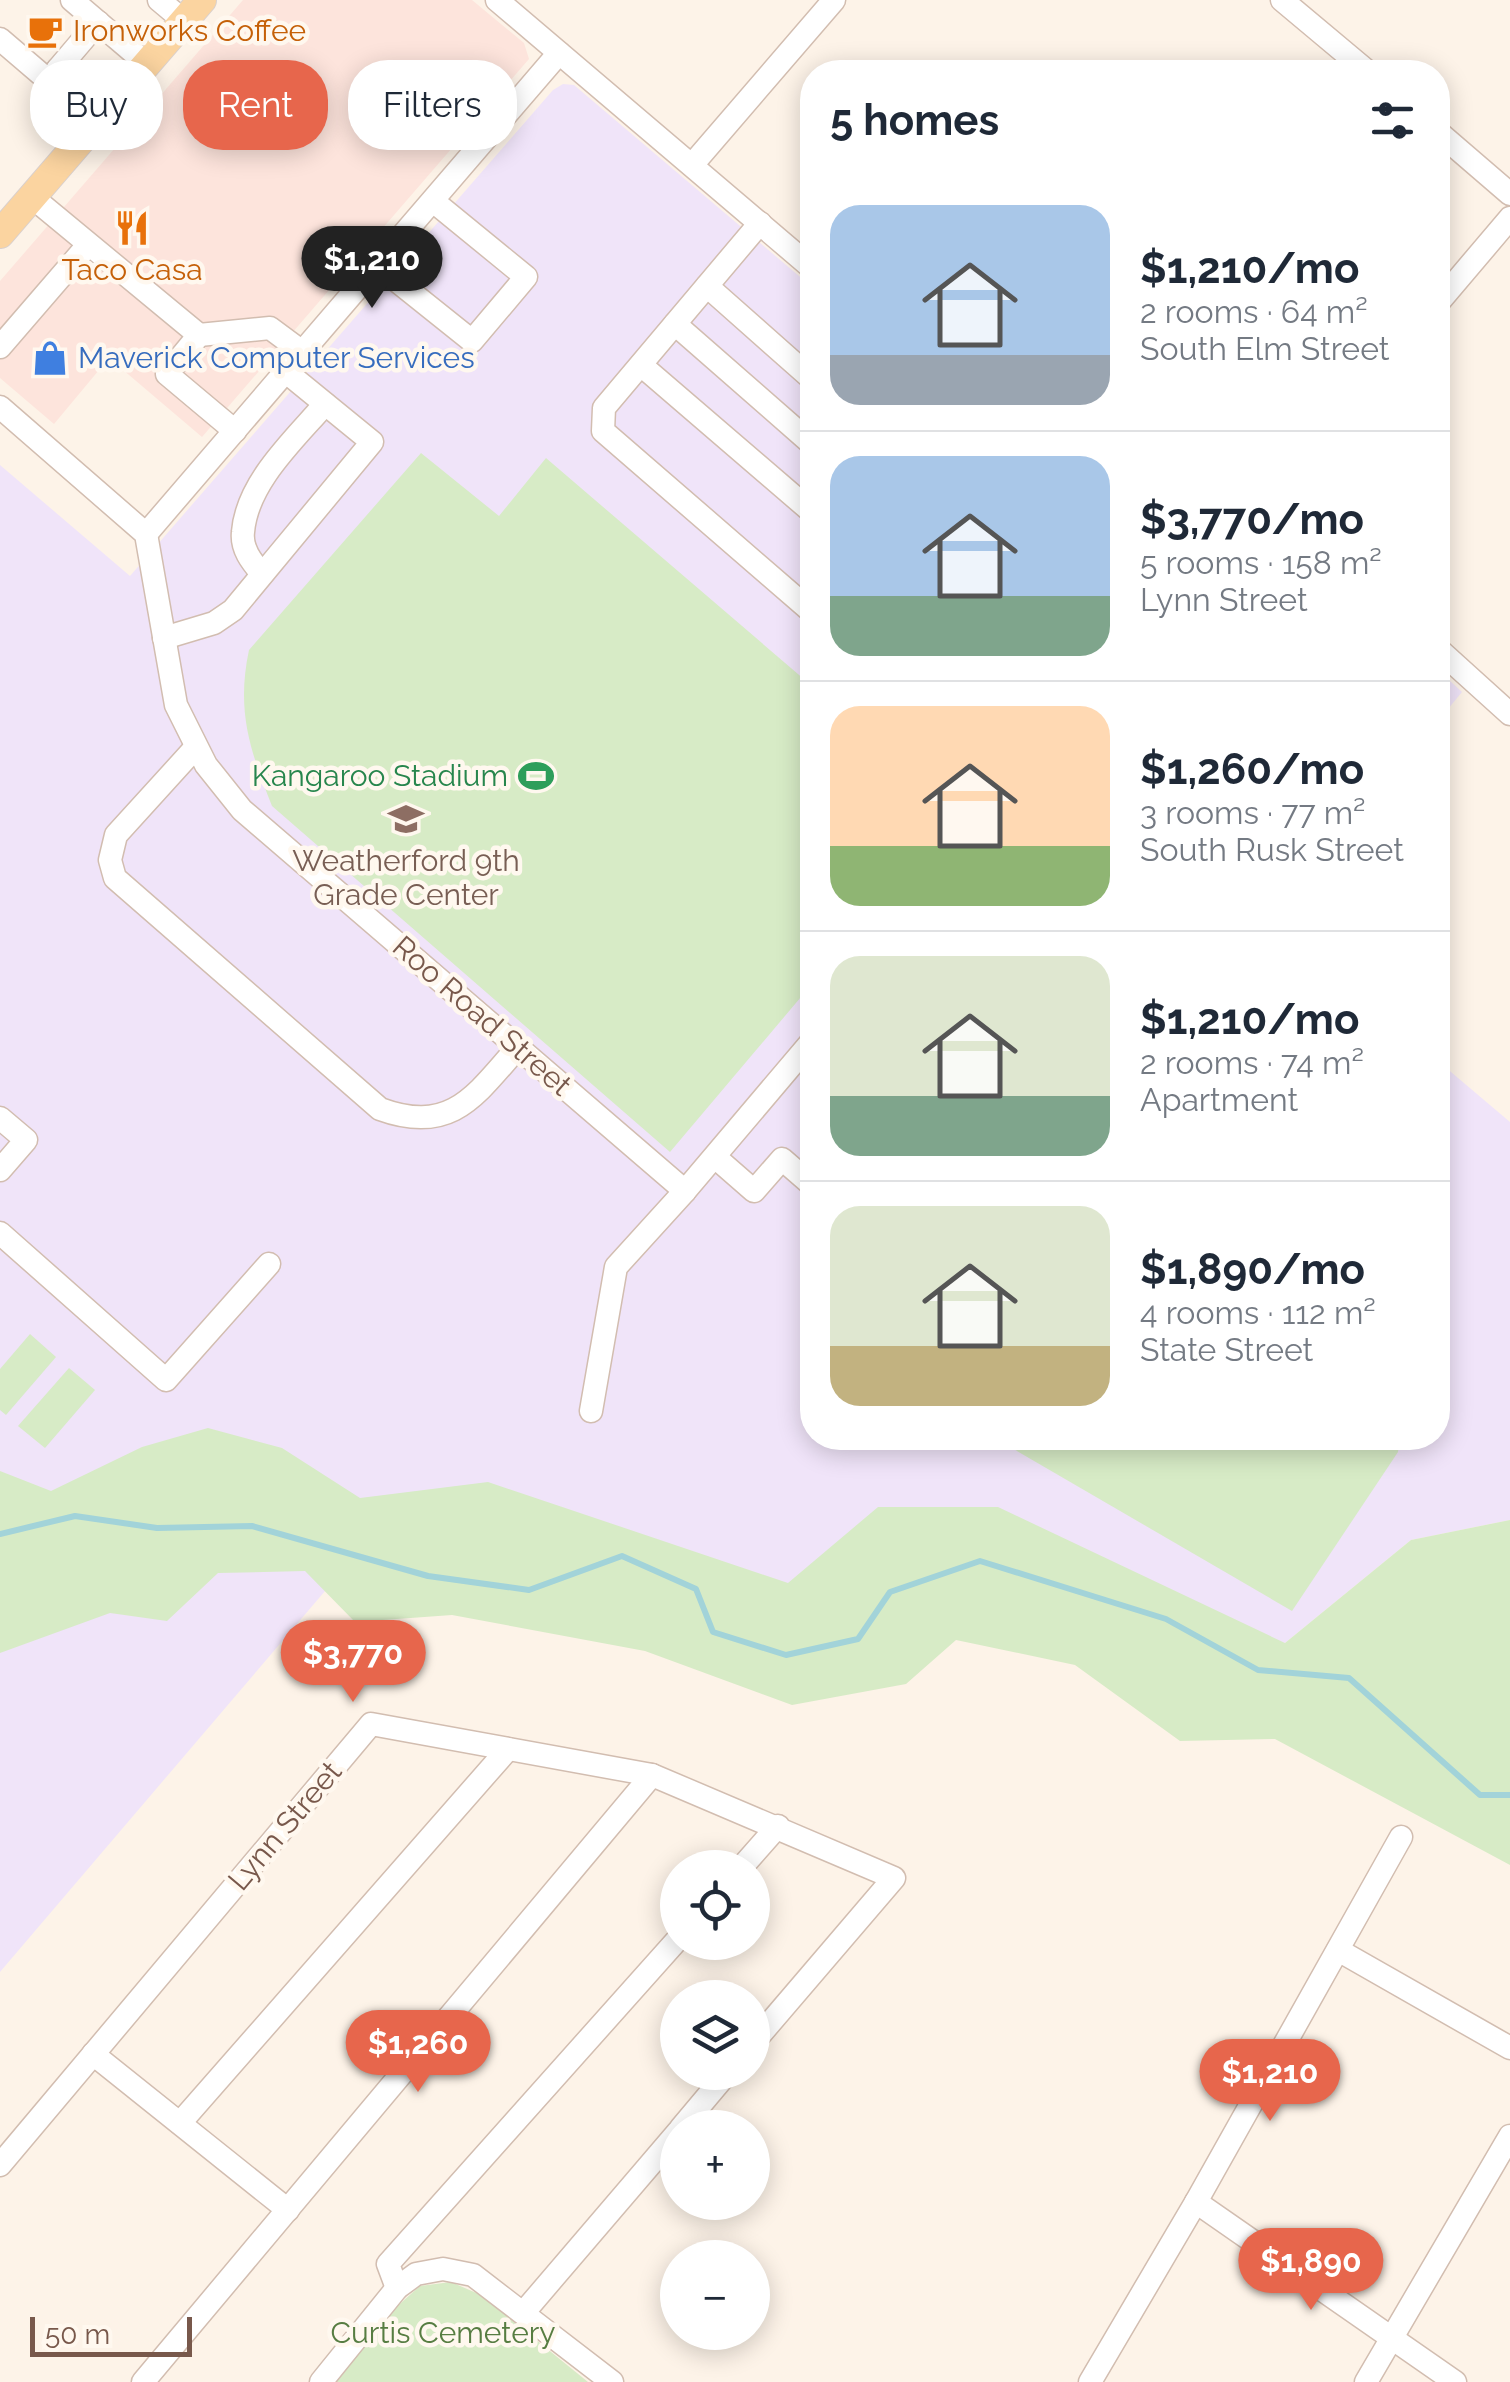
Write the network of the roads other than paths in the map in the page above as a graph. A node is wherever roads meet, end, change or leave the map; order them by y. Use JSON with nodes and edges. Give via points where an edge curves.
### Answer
{"nodes":[{"id":1,"x":72,"y":0,"type":"edge"},
{"id":2,"x":159,"y":0,"type":"edge"},
{"id":3,"x":497,"y":0,"type":"edge"},
{"id":4,"x":834,"y":0,"type":"edge"},
{"id":5,"x":1282,"y":0,"type":"edge"},
{"id":6,"x":193,"y":11,"type":"edge"},
{"id":7,"x":98,"y":22,"type":"junction"},
{"id":8,"x":0,"y":39,"type":"edge"},
{"id":9,"x":560,"y":54,"type":"junction"},
{"id":10,"x":66,"y":60,"type":"edge"},
{"id":11,"x":142,"y":60,"type":"edge"},
{"id":12,"x":150,"y":60,"type":"edge"},
{"id":13,"x":1354,"y":60,"type":"edge"},
{"id":14,"x":30,"y":65,"type":"edge"},
{"id":15,"x":1450,"y":142,"type":"edge"},
{"id":16,"x":73,"y":150,"type":"edge"},
{"id":17,"x":692,"y":165,"type":"junction"},
{"id":18,"x":1510,"y":194,"type":"edge"},
{"id":19,"x":32,"y":197,"type":"junction"},
{"id":20,"x":433,"y":201,"type":"junction"},
{"id":21,"x":1510,"y":218,"type":"edge"},
{"id":22,"x":760,"y":223,"type":"junction"},
{"id":23,"x":0,"y":234,"type":"edge"},
{"id":24,"x":88,"y":244,"type":"junction"},
{"id":25,"x":800,"y":258,"type":"edge"},
{"id":26,"x":377,"y":265,"type":"junction"},
{"id":27,"x":707,"y":286,"type":"junction"},
{"id":28,"x":1450,"y":290,"type":"edge"},
{"id":29,"x":676,"y":324,"type":"junction"},
{"id":30,"x":4,"y":333,"type":"edge"},
{"id":31,"x":199,"y":335,"type":"junction"},
{"id":32,"x":300,"y":352,"type":"junction"},
{"id":33,"x":641,"y":365,"type":"junction"},
{"id":34,"x":800,"y":368,"type":"edge"},
{"id":35,"x":286,"y":371,"type":"junction"},
{"id":36,"x":325,"y":404,"type":"junction"},
{"id":37,"x":0,"y":407,"type":"edge"},
{"id":38,"x":235,"y":431,"type":"junction"},
{"id":39,"x":800,"y":433,"type":"edge"},
{"id":40,"x":800,"y":502,"type":"edge"},
{"id":41,"x":146,"y":534,"type":"junction"},
{"id":42,"x":262,"y":574,"type":"junction"},
{"id":43,"x":800,"y":602,"type":"edge"},
{"id":44,"x":164,"y":638,"type":"junction"},
{"id":45,"x":1450,"y":665,"type":"edge"},
{"id":46,"x":1510,"y":714,"type":"edge"},
{"id":47,"x":196,"y":746,"type":"junction"},
{"id":48,"x":518,"y":1047,"type":"junction"},
{"id":49,"x":800,"y":1056,"type":"edge"},
{"id":50,"x":0,"y":1118,"type":"edge"},
{"id":51,"x":715,"y":1157,"type":"junction"},
{"id":52,"x":0,"y":1170,"type":"edge"},
{"id":53,"x":800,"y":1175,"type":"edge"},
{"id":54,"x":686,"y":1191,"type":"junction"},
{"id":55,"x":0,"y":1233,"type":"edge"},
{"id":56,"x":269,"y":1264,"type":"dead end"},
{"id":57,"x":591,"y":1410,"type":"dead end"},
{"id":58,"x":508,"y":1749,"type":"junction"},
{"id":59,"x":652,"y":1775,"type":"junction"},
{"id":60,"x":778,"y":1826,"type":"junction"},
{"id":61,"x":1401,"y":1837,"type":"dead end"},
{"id":62,"x":757,"y":1850,"type":"edge"},
{"id":63,"x":1338,"y":1950,"type":"junction"},
{"id":64,"x":660,"y":1959,"type":"edge"},
{"id":65,"x":770,"y":2023,"type":"edge"},
{"id":66,"x":1510,"y":2048,"type":"edge"},
{"id":67,"x":93,"y":2054,"type":"junction"},
{"id":68,"x":713,"y":2090,"type":"edge"},
{"id":69,"x":696,"y":2110,"type":"edge"},
{"id":70,"x":180,"y":2123,"type":"junction"},
{"id":71,"x":1510,"y":2136,"type":"edge"},
{"id":72,"x":660,"y":2152,"type":"edge"},
{"id":73,"x":0,"y":2164,"type":"edge"},
{"id":74,"x":1196,"y":2202,"type":"junction"},
{"id":75,"x":288,"y":2210,"type":"junction"},
{"id":76,"x":397,"y":2288,"type":"junction"},
{"id":77,"x":524,"y":2312,"type":"junction"},
{"id":78,"x":1391,"y":2336,"type":"junction"},
{"id":79,"x":144,"y":2382,"type":"edge"},
{"id":80,"x":322,"y":2382,"type":"edge"},
{"id":81,"x":612,"y":2382,"type":"edge"},
{"id":82,"x":1090,"y":2382,"type":"edge"},
{"id":83,"x":1366,"y":2382,"type":"edge"},
{"id":84,"x":1455,"y":2382,"type":"edge"}],
"edges":[{"from":1,"to":7,"type":"street"},
{"from":2,"to":6,"type":"street"},
{"from":3,"to":9,"type":"street"},
{"from":4,"to":17,"type":"street"},
{"from":5,"to":13,"type":"street"},
{"from":6,"to":12,"type":"main road"},
{"from":7,"to":10,"type":"street"},
{"from":7,"to":11,"type":"street"},
{"from":8,"to":14,"type":"street"},
{"from":9,"to":17,"type":"street"},
{"from":9,"to":20,"type":"street"},
{"from":15,"to":18,"type":"street"},
{"from":16,"to":19,"type":"main road"},
{"from":17,"to":22,"type":"street"},
{"from":19,"to":23,"type":"main road"},
{"from":19,"to":24,"type":"street"},
{"from":20,"to":26,"type":"street"},
{"from":20,"to":26,"type":"street","via":[[526,277],[472,341]]},
{"from":21,"to":28,"type":"street"},
{"from":22,"to":25,"type":"street"},
{"from":22,"to":27,"type":"street"},
{"from":24,"to":30,"type":"street"},
{"from":24,"to":31,"type":"street"},
{"from":26,"to":32,"type":"street"},
{"from":27,"to":29,"type":"street"},
{"from":27,"to":34,"type":"street"},
{"from":29,"to":33,"type":"street"},
{"from":29,"to":39,"type":"street"},
{"from":31,"to":32,"type":"street","via":[[270,328]]},
{"from":31,"to":38,"type":"street","via":[[166,374]]},
{"from":32,"to":35,"type":"street"},
{"from":33,"to":40,"type":"street"},
{"from":33,"to":43,"type":"street","via":[[604,408],[603,431]]},
{"from":35,"to":36,"type":"street"},
{"from":35,"to":38,"type":"street"},
{"from":36,"to":42,"type":"street","via":[[280,456],[248,514],[244,545]]},
{"from":36,"to":42,"type":"street","via":[[372,442]]},
{"from":37,"to":41,"type":"street"},
{"from":38,"to":41,"type":"street"},
{"from":41,"to":44,"type":"street","name":"Roo Road Street"},
{"from":42,"to":44,"type":"street","via":[[214,623]]},
{"from":44,"to":47,"type":"street","name":"Roo Road Street","via":[[176,705]]},
{"from":45,"to":46,"type":"street"},
{"from":47,"to":48,"type":"street","name":"Roo Road Street","via":[[242,810]]},
{"from":47,"to":48,"type":"street","via":[[116,835],[110,860],[115,878],[380,1109],[414,1118],[448,1114],[468,1103]]},
{"from":48,"to":54,"type":"street","name":"Roo Road Street"},
{"from":49,"to":51,"type":"street"},
{"from":50,"to":52,"type":"street","via":[[26,1140]]},
{"from":51,"to":53,"type":"street","via":[[754,1191],[782,1159]]},
{"from":51,"to":54,"type":"street"},
{"from":54,"to":57,"type":"street","via":[[616,1267]]},
{"from":55,"to":56,"type":"street","via":[[166,1380]]},
{"from":58,"to":59,"type":"street","name":"Lynn Street"},
{"from":58,"to":67,"type":"street","name":"Lynn Street","via":[[371,1724]]},
{"from":58,"to":70,"type":"street"},
{"from":59,"to":60,"type":"street","name":"Lynn Street"},
{"from":59,"to":75,"type":"street"},
{"from":60,"to":62,"type":"street"},
{"from":60,"to":65,"type":"street","name":"Lynn Street","via":[[894,1878]]},
{"from":61,"to":63,"type":"street"},
{"from":63,"to":66,"type":"street"},
{"from":63,"to":74,"type":"street"},
{"from":64,"to":76,"type":"street","via":[[388,2264]]},
{"from":67,"to":70,"type":"street"},
{"from":67,"to":73,"type":"street","name":"Lynn Street"},
{"from":68,"to":69,"type":"street"},
{"from":70,"to":75,"type":"street"},
{"from":71,"to":78,"type":"street"},
{"from":72,"to":77,"type":"street"},
{"from":74,"to":78,"type":"street"},
{"from":74,"to":82,"type":"street"},
{"from":75,"to":79,"type":"street"},
{"from":76,"to":77,"type":"street","via":[[416,2274],[472,2275]]},
{"from":76,"to":80,"type":"street"},
{"from":77,"to":81,"type":"street"},
{"from":78,"to":83,"type":"street"},
{"from":78,"to":84,"type":"street"}]}
